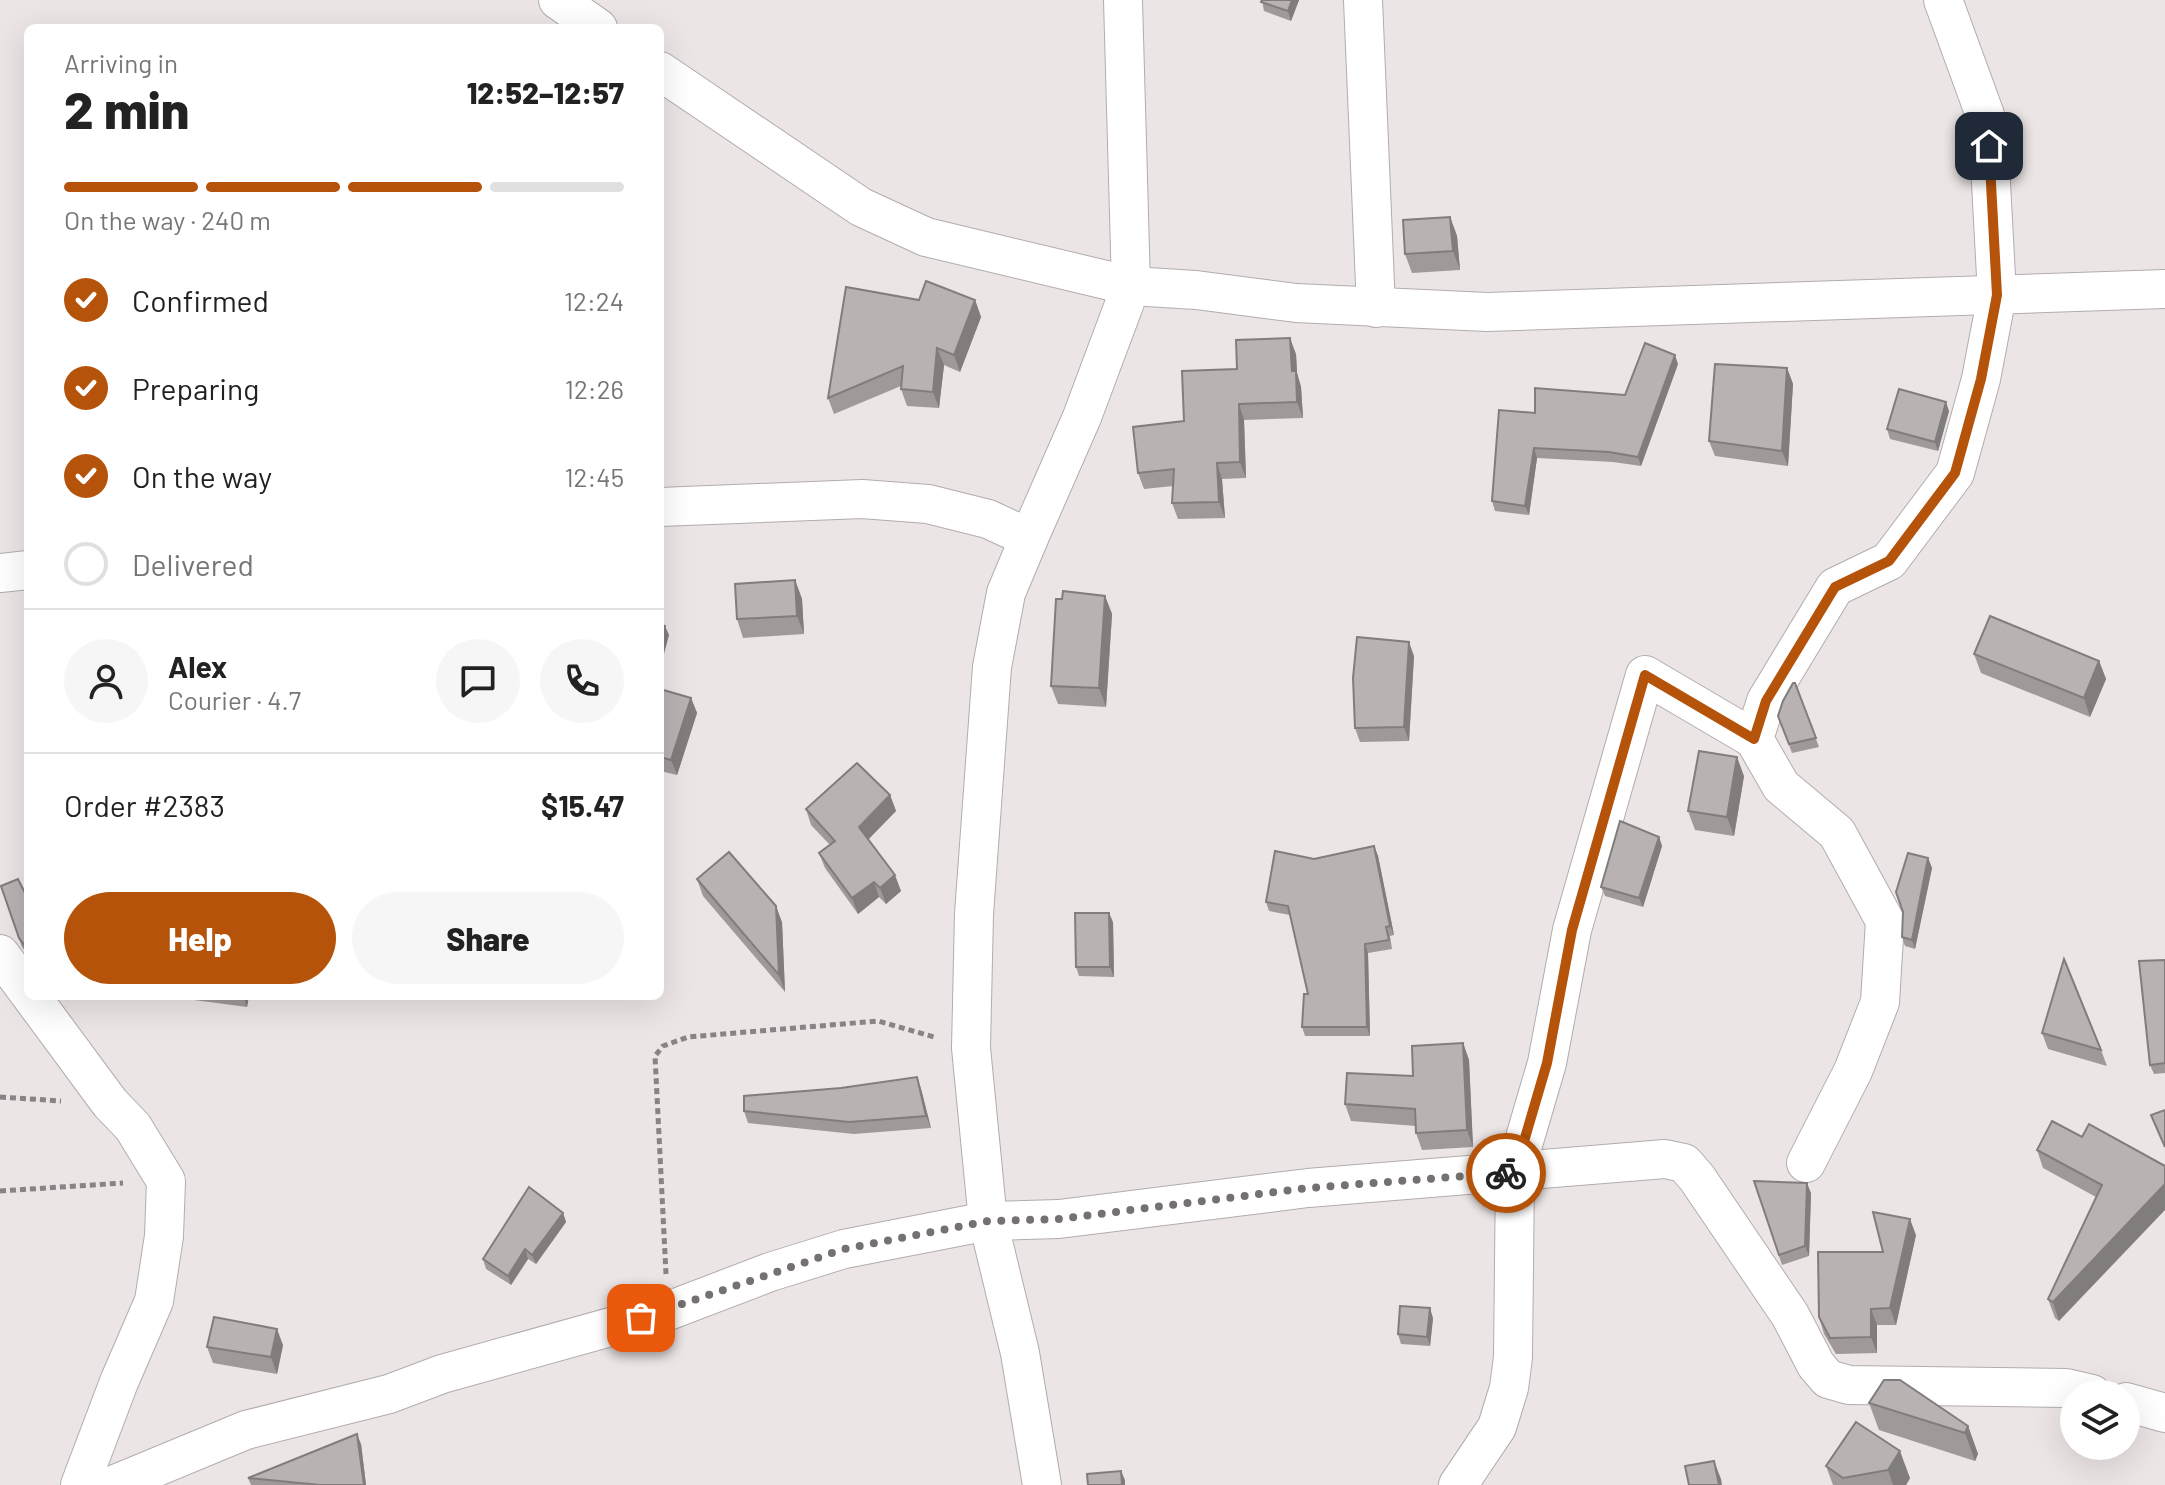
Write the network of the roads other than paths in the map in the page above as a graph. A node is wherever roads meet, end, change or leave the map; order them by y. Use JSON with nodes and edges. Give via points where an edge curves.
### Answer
{"nodes":[{"id":1,"x":558,"y":0,"type":"edge"},
{"id":2,"x":1123,"y":0,"type":"edge"},
{"id":3,"x":1363,"y":0,"type":"edge"},
{"id":4,"x":1943,"y":0,"type":"edge"},
{"id":5,"x":592,"y":24,"type":"edge"},
{"id":6,"x":664,"y":74,"type":"edge"},
{"id":7,"x":1131,"y":286,"type":"junction"},
{"id":8,"x":2165,"y":289,"type":"edge"},
{"id":9,"x":1997,"y":295,"type":"junction"},
{"id":10,"x":1376,"y":308,"type":"junction"},
{"id":11,"x":664,"y":507,"type":"edge"},
{"id":12,"x":1029,"y":538,"type":"junction"},
{"id":13,"x":24,"y":570,"type":"edge"},
{"id":14,"x":0,"y":573,"type":"edge"},
{"id":15,"x":1754,"y":739,"type":"junction"},
{"id":16,"x":0,"y":954,"type":"edge"},
{"id":17,"x":24,"y":986,"type":"edge"},
{"id":18,"x":34,"y":1000,"type":"edge"},
{"id":19,"x":1806,"y":1163,"type":"dead end"},
{"id":20,"x":1515,"y":1172,"type":"junction"},
{"id":21,"x":988,"y":1221,"type":"junction"},
{"id":22,"x":2060,"y":1388,"type":"edge"},
{"id":23,"x":2140,"y":1406,"type":"edge"},
{"id":24,"x":2165,"y":1413,"type":"edge"},
{"id":25,"x":80,"y":1485,"type":"edge"},
{"id":26,"x":113,"y":1485,"type":"edge"},
{"id":27,"x":1042,"y":1485,"type":"edge"},
{"id":28,"x":1458,"y":1485,"type":"edge"}],
"edges":[{"from":1,"to":5,"type":"street"},
{"from":2,"to":7,"type":"street"},
{"from":3,"to":10,"type":"street"},
{"from":4,"to":9,"type":"street","via":[[1985,115]]},
{"from":6,"to":7,"type":"street","via":[[861,207],[926,237]]},
{"from":7,"to":10,"type":"street"},
{"from":7,"to":12,"type":"street"},
{"from":8,"to":9,"type":"street"},
{"from":9,"to":10,"type":"street","via":[[1487,312]]},
{"from":9,"to":15,"type":"street","via":[[1955,473],[1889,561],[1835,587],[1766,701]]},
{"from":11,"to":12,"type":"street","via":[[862,499],[915,503],[988,519]]},
{"from":12,"to":21,"type":"street","via":[[1006,593],[992,667],[974,914],[971,1048]]},
{"from":13,"to":14,"type":"street"},
{"from":15,"to":19,"type":"street","via":[[1781,786],[1837,833],[1885,921],[1880,1002],[1853,1071]]},
{"from":15,"to":20,"type":"street","via":[[1645,675],[1572,930],[1547,1063]]},
{"from":16,"to":17,"type":"street"},
{"from":18,"to":25,"type":"street","via":[[133,1127],[166,1181],[154,1301]]},
{"from":20,"to":21,"type":"street","via":[[1308,1188],[1059,1219]]},
{"from":20,"to":22,"type":"street","via":[[1665,1159],[1684,1163],[1828,1379],[1849,1385]]},
{"from":20,"to":28,"type":"street","via":[[1509,1388],[1497,1427]]},
{"from":21,"to":26,"type":"street","via":[[844,1249],[668,1311],[442,1374],[389,1394],[246,1430]]},
{"from":21,"to":27,"type":"street","via":[[1020,1353]]},
{"from":23,"to":24,"type":"street"}]}
